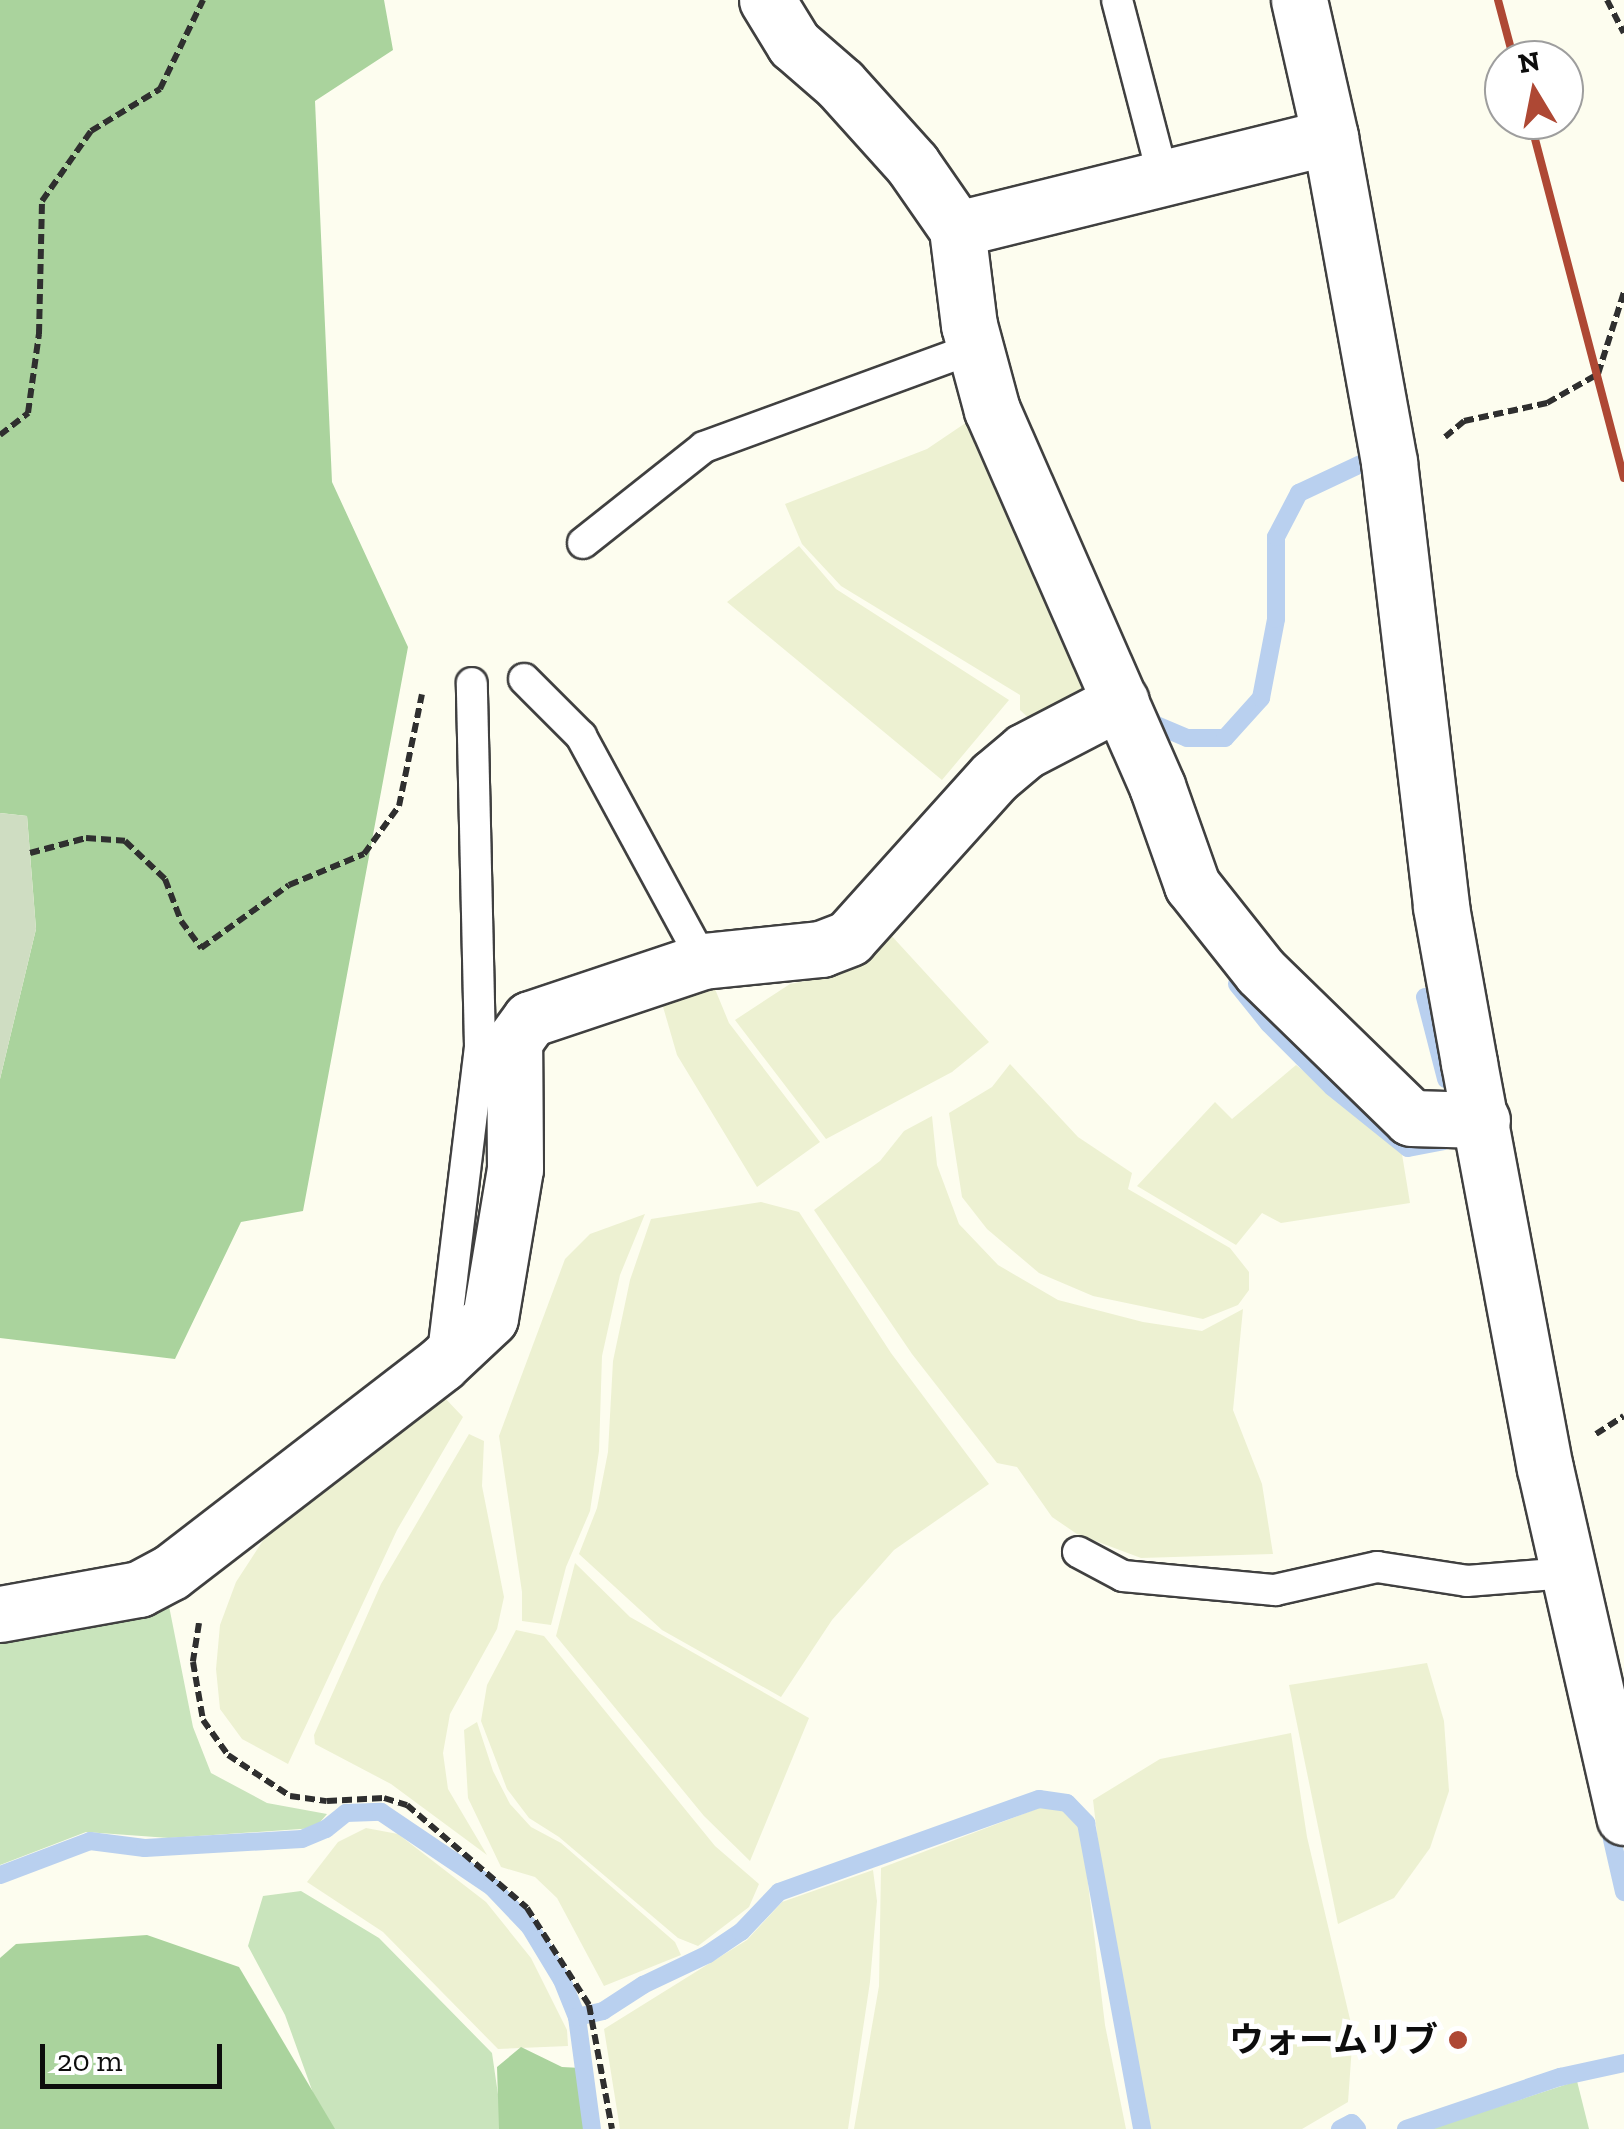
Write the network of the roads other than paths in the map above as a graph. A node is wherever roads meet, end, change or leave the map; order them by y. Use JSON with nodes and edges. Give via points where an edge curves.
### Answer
{"nodes":[{"id":1,"x":768,"y":0,"type":"edge"},
{"id":2,"x":1117,"y":0,"type":"edge"},
{"id":3,"x":1299,"y":0,"type":"edge"},
{"id":4,"x":1330,"y":137,"type":"junction"},
{"id":5,"x":1163,"y":177,"type":"junction"},
{"id":6,"x":957,"y":229,"type":"junction"},
{"id":7,"x":975,"y":348,"type":"junction"},
{"id":8,"x":583,"y":543,"type":"dead end"},
{"id":9,"x":524,"y":679,"type":"dead end"},
{"id":10,"x":472,"y":683,"type":"dead end"},
{"id":11,"x":1121,"y":702,"type":"junction"},
{"id":12,"x":703,"y":960,"type":"junction"},
{"id":13,"x":1482,"y":1120,"type":"junction"},
{"id":14,"x":441,"y":1364,"type":"junction"},
{"id":15,"x":1078,"y":1552,"type":"dead end"},
{"id":16,"x":1567,"y":1572,"type":"junction"},
{"id":17,"x":0,"y":1614,"type":"edge"},
{"id":18,"x":1624,"y":1816,"type":"edge"}],
"edges":[{"from":1,"to":6,"type":"street","via":[[794,44],[912,164]]},
{"from":2,"to":5,"type":"lane"},
{"from":3,"to":4,"type":"street"},
{"from":4,"to":5,"type":"street"},
{"from":4,"to":13,"type":"street","via":[[1389,462],[1441,907]]},
{"from":5,"to":6,"type":"street"},
{"from":6,"to":7,"type":"street"},
{"from":7,"to":8,"type":"lane","via":[[704,447]]},
{"from":7,"to":11,"type":"street","via":[[992,410]]},
{"from":9,"to":12,"type":"lane","via":[[581,736]]},
{"from":10,"to":14,"type":"lane","via":[[480,1046]]},
{"from":11,"to":12,"type":"street","via":[[1026,751],[994,777],[850,938],[792,954]]},
{"from":11,"to":13,"type":"street","via":[[1192,884],[1261,972],[1411,1118]]},
{"from":12,"to":14,"type":"street","via":[[538,1014],[520,1028],[514,1041],[515,1169],[490,1318]]},
{"from":13,"to":16,"type":"street"},
{"from":14,"to":17,"type":"street","via":[[172,1572],[139,1590]]},
{"from":15,"to":16,"type":"lane","via":[[1123,1576],[1275,1590],[1376,1567],[1467,1581]]},
{"from":16,"to":18,"type":"street"}]}
